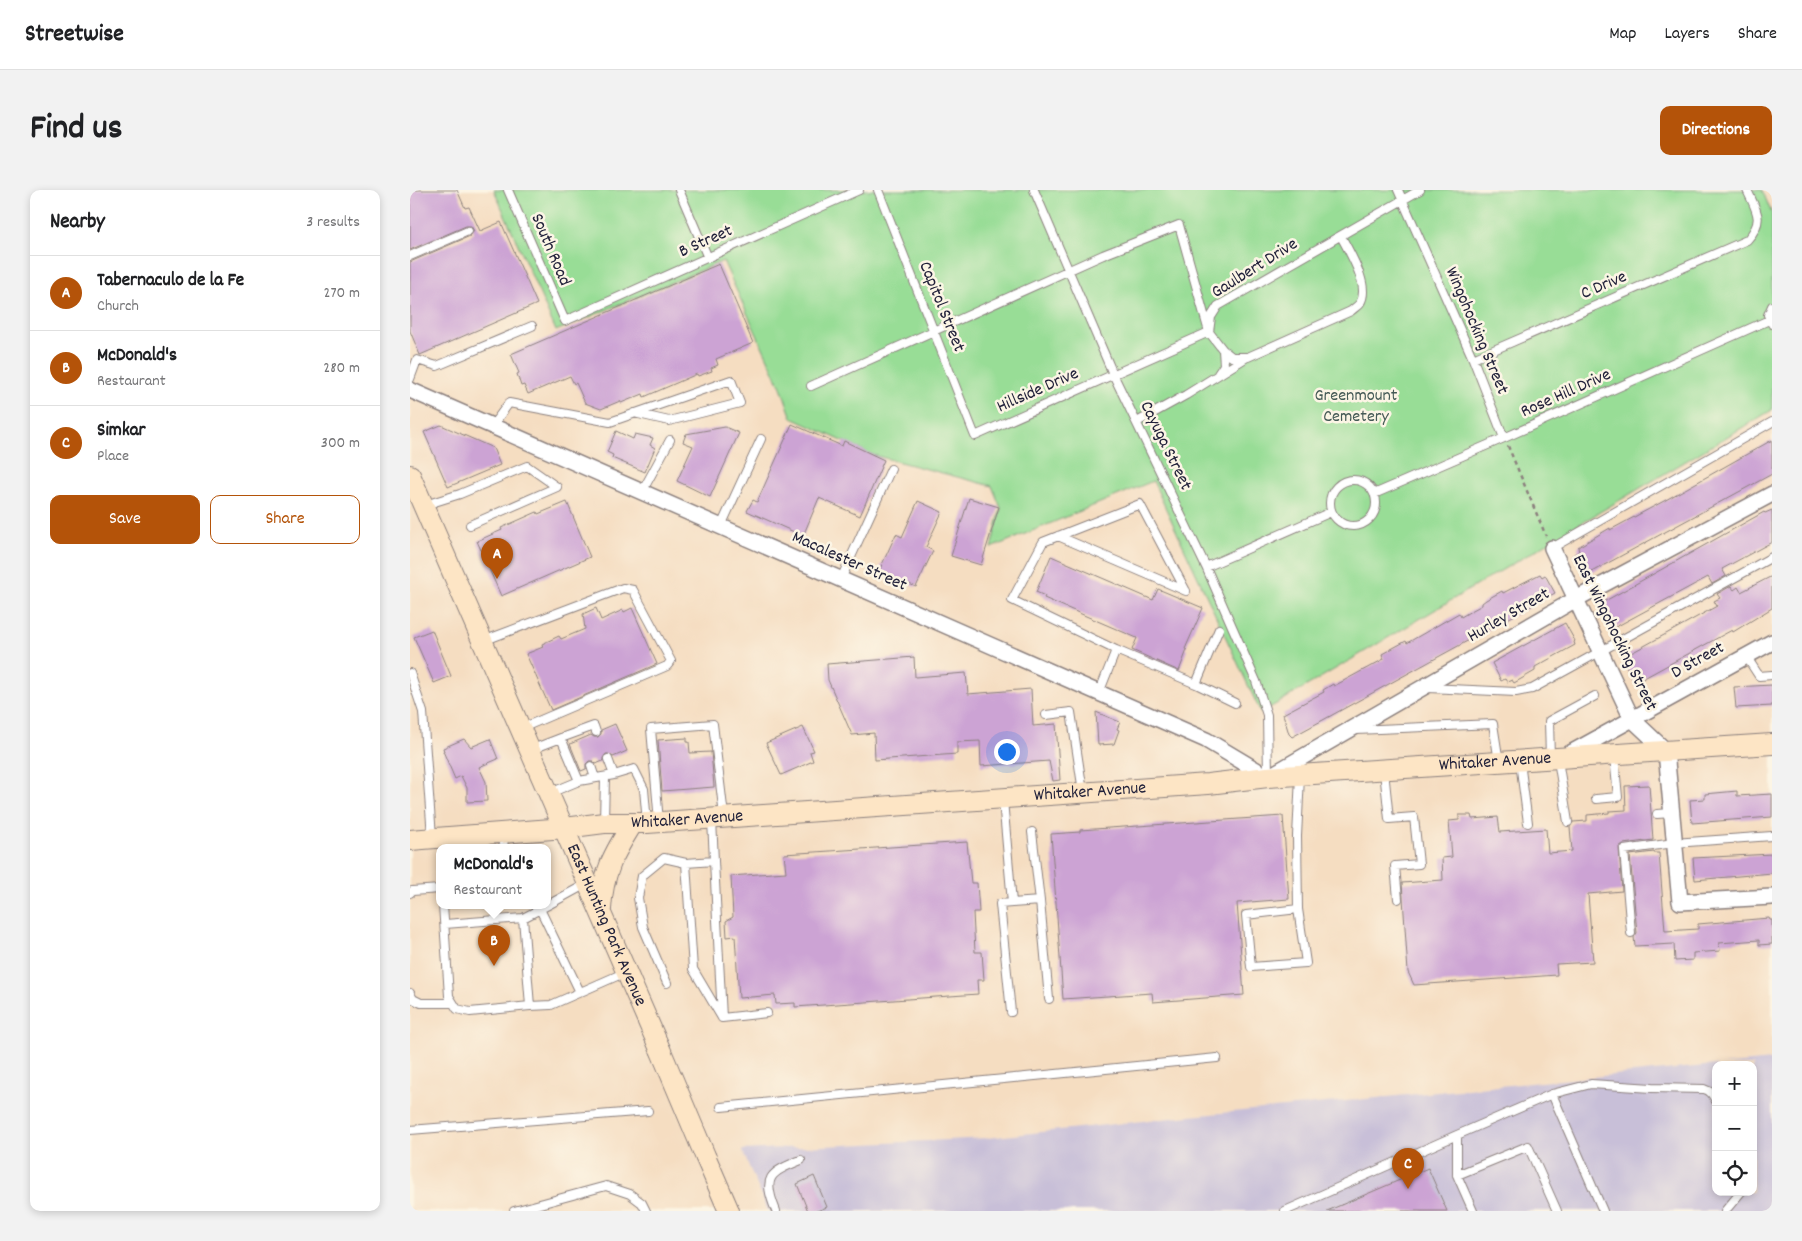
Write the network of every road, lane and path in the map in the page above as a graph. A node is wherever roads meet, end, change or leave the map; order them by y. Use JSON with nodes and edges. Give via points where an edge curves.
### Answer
{"nodes":[{"id":1,"x":508,"y":190,"type":"edge"},
{"id":2,"x":678,"y":190,"type":"edge"},
{"id":3,"x":860,"y":190,"type":"edge"},
{"id":4,"x":878,"y":190,"type":"edge"},
{"id":5,"x":1034,"y":190,"type":"edge"},
{"id":6,"x":1398,"y":190,"type":"edge"},
{"id":7,"x":1420,"y":190,"type":"edge"},
{"id":8,"x":1748,"y":190,"type":"edge"},
{"id":9,"x":1402,"y":200,"type":"junction"},
{"id":10,"x":468,"y":230,"type":"dead end"},
{"id":11,"x":1341,"y":236,"type":"junction"},
{"id":12,"x":410,"y":256,"type":"edge"},
{"id":13,"x":708,"y":258,"type":"junction"},
{"id":14,"x":1068,"y":270,"type":"junction"},
{"id":15,"x":1772,"y":306,"type":"edge"},
{"id":16,"x":565,"y":322,"type":"joint"},
{"id":17,"x":1770,"y":322,"type":"edge"},
{"id":18,"x":532,"y":326,"type":"dead end"},
{"id":19,"x":934,"y":330,"type":"junction"},
{"id":20,"x":1209,"y":332,"type":"junction"},
{"id":21,"x":1223,"y":350,"type":"junction"},
{"id":22,"x":1248,"y":357,"type":"junction"},
{"id":23,"x":1473,"y":359,"type":"junction"},
{"id":24,"x":1113,"y":374,"type":"junction"},
{"id":25,"x":1218,"y":375,"type":"junction"},
{"id":26,"x":410,"y":380,"type":"edge"},
{"id":27,"x":811,"y":386,"type":"dead end"},
{"id":28,"x":410,"y":390,"type":"edge"},
{"id":29,"x":634,"y":413,"type":"junction"},
{"id":30,"x":1137,"y":422,"type":"junction"},
{"id":31,"x":1772,"y":422,"type":"edge"},
{"id":32,"x":492,"y":426,"type":"junction"},
{"id":33,"x":974,"y":436,"type":"joint"},
{"id":34,"x":761,"y":438,"type":"dead end"},
{"id":35,"x":1504,"y":438,"type":"junction"},
{"id":36,"x":670,"y":440,"type":"dead end"},
{"id":37,"x":891,"y":469,"type":"dead end"},
{"id":38,"x":415,"y":491,"type":"edge"},
{"id":39,"x":642,"y":492,"type":"junction"},
{"id":40,"x":1374,"y":494,"type":"junction"},
{"id":41,"x":1772,"y":494,"type":"edge"},
{"id":42,"x":1331,"y":512,"type":"junction"},
{"id":43,"x":470,"y":524,"type":"dead end"},
{"id":44,"x":721,"y":526,"type":"junction"},
{"id":45,"x":1058,"y":536,"type":"junction"},
{"id":46,"x":1550,"y":544,"type":"junction"},
{"id":47,"x":1772,"y":557,"type":"edge"},
{"id":48,"x":1206,"y":567,"type":"junction"},
{"id":49,"x":841,"y":579,"type":"junction"},
{"id":50,"x":1576,"y":599,"type":"junction"},
{"id":51,"x":1219,"y":629,"type":"dead end"},
{"id":52,"x":483,"y":641,"type":"junction"},
{"id":53,"x":1772,"y":642,"type":"edge"},
{"id":54,"x":1116,"y":650,"type":"junction"},
{"id":55,"x":1600,"y":652,"type":"junction"},
{"id":56,"x":1746,"y":656,"type":"junction"},
{"id":57,"x":410,"y":673,"type":"edge"},
{"id":58,"x":1772,"y":675,"type":"edge"},
{"id":59,"x":1196,"y":684,"type":"junction"},
{"id":60,"x":1422,"y":688,"type":"junction"},
{"id":61,"x":1099,"y":692,"type":"junction"},
{"id":62,"x":1595,"y":696,"type":"dead end"},
{"id":63,"x":1235,"y":702,"type":"dead end"},
{"id":64,"x":1046,"y":715,"type":"dead end"},
{"id":65,"x":1632,"y":719,"type":"junction"},
{"id":66,"x":521,"y":729,"type":"junction"},
{"id":67,"x":1347,"y":731,"type":"junction"},
{"id":68,"x":596,"y":732,"type":"dead end"},
{"id":69,"x":561,"y":738,"type":"junction"},
{"id":70,"x":1772,"y":744,"type":"edge"},
{"id":71,"x":530,"y":750,"type":"junction"},
{"id":72,"x":1666,"y":751,"type":"junction"},
{"id":73,"x":1614,"y":754,"type":"junction"},
{"id":74,"x":1557,"y":758,"type":"junction"},
{"id":75,"x":608,"y":759,"type":"dead end"},
{"id":76,"x":1519,"y":760,"type":"junction"},
{"id":77,"x":1499,"y":762,"type":"junction"},
{"id":78,"x":591,"y":766,"type":"dead end"},
{"id":79,"x":1384,"y":769,"type":"junction"},
{"id":80,"x":614,"y":775,"type":"junction"},
{"id":81,"x":1300,"y":775,"type":"junction"},
{"id":82,"x":605,"y":777,"type":"junction"},
{"id":83,"x":1268,"y":777,"type":"junction"},
{"id":84,"x":595,"y":778,"type":"junction"},
{"id":85,"x":579,"y":780,"type":"junction"},
{"id":86,"x":1083,"y":792,"type":"junction"},
{"id":87,"x":550,"y":794,"type":"junction"},
{"id":88,"x":1002,"y":798,"type":"junction"},
{"id":89,"x":1596,"y":799,"type":"dead end"},
{"id":90,"x":718,"y":818,"type":"junction"},
{"id":91,"x":646,"y":822,"type":"junction"},
{"id":92,"x":1568,"y":822,"type":"dead end"},
{"id":93,"x":604,"y":823,"type":"junction"},
{"id":94,"x":1528,"y":823,"type":"dead end"},
{"id":95,"x":565,"y":828,"type":"junction"},
{"id":96,"x":1032,"y":832,"type":"dead end"},
{"id":97,"x":1772,"y":836,"type":"edge"},
{"id":98,"x":410,"y":840,"type":"edge"},
{"id":99,"x":503,"y":840,"type":"edge"},
{"id":100,"x":440,"y":841,"type":"edge"},
{"id":101,"x":1674,"y":843,"type":"junction"},
{"id":102,"x":714,"y":861,"type":"junction"},
{"id":103,"x":686,"y":864,"type":"junction"},
{"id":104,"x":588,"y":883,"type":"junction"},
{"id":105,"x":436,"y":889,"type":"edge"},
{"id":106,"x":410,"y":893,"type":"edge"},
{"id":107,"x":1772,"y":897,"type":"edge"},
{"id":108,"x":1398,"y":899,"type":"dead end"},
{"id":109,"x":1040,"y":901,"type":"junction"},
{"id":110,"x":1012,"y":902,"type":"junction"},
{"id":111,"x":551,"y":903,"type":"edge"},
{"id":112,"x":443,"y":909,"type":"edge"},
{"id":113,"x":540,"y":909,"type":"edge"},
{"id":114,"x":549,"y":909,"type":"edge"},
{"id":115,"x":1298,"y":909,"type":"junction"},
{"id":116,"x":600,"y":911,"type":"junction"},
{"id":117,"x":523,"y":918,"type":"junction"},
{"id":118,"x":445,"y":924,"type":"junction"},
{"id":119,"x":1630,"y":933,"type":"dead end"},
{"id":120,"x":627,"y":972,"type":"junction"},
{"id":121,"x":667,"y":982,"type":"dead end"},
{"id":122,"x":580,"y":992,"type":"junction"},
{"id":123,"x":410,"y":993,"type":"edge"},
{"id":124,"x":1049,"y":999,"type":"dead end"},
{"id":125,"x":453,"y":1003,"type":"junction"},
{"id":126,"x":530,"y":1006,"type":"junction"},
{"id":127,"x":1011,"y":1012,"type":"dead end"},
{"id":128,"x":767,"y":1013,"type":"dead end"},
{"id":129,"x":722,"y":1018,"type":"junction"},
{"id":130,"x":1217,"y":1058,"type":"dead end"},
{"id":131,"x":1712,"y":1093,"type":"edge"},
{"id":132,"x":1552,"y":1094,"type":"junction"},
{"id":133,"x":721,"y":1107,"type":"dead end"},
{"id":134,"x":648,"y":1111,"type":"dead end"},
{"id":135,"x":410,"y":1130,"type":"edge"},
{"id":136,"x":1458,"y":1135,"type":"junction"},
{"id":137,"x":801,"y":1160,"type":"dead end"},
{"id":138,"x":1457,"y":1175,"type":"junction"},
{"id":139,"x":1737,"y":1196,"type":"edge"},
{"id":140,"x":514,"y":1211,"type":"edge"},
{"id":141,"x":646,"y":1211,"type":"edge"},
{"id":142,"x":729,"y":1211,"type":"edge"},
{"id":143,"x":776,"y":1211,"type":"edge"},
{"id":144,"x":1285,"y":1211,"type":"edge"},
{"id":145,"x":1473,"y":1211,"type":"edge"},
{"id":146,"x":1557,"y":1211,"type":"edge"},
{"id":147,"x":1603,"y":1211,"type":"edge"},
{"id":148,"x":1725,"y":1211,"type":"edge"}],
"edges":[{"from":1,"to":16,"type":"lane","name":"South Road"},
{"from":2,"to":13,"type":"lane"},
{"from":3,"to":13,"type":"lane","name":"B Street"},
{"from":4,"to":19,"type":"lane","name":"Capitol Street"},
{"from":5,"to":14,"type":"lane","name":"Cayuga Street"},
{"from":6,"to":9,"type":"lane","name":"Wingohocking Street"},
{"from":7,"to":9,"type":"lane","name":"Gaulbert Drive"},
{"from":8,"to":23,"type":"lane","name":"C Drive","via":[[1758,215],[1757,229],[1747,240]]},
{"from":9,"to":11,"type":"lane","name":"Gaulbert Drive"},
{"from":9,"to":23,"type":"lane","name":"Wingohocking Street"},
{"from":10,"to":12,"type":"lane"},
{"from":11,"to":20,"type":"lane","name":"Gaulbert Drive","via":[[1218,306]]},
{"from":11,"to":22,"type":"lane","via":[[1363,283],[1364,294],[1360,304]]},
{"from":13,"to":16,"type":"lane","name":"B Street"},
{"from":14,"to":19,"type":"lane"},
{"from":14,"to":20,"type":"lane","via":[[1179,225]]},
{"from":14,"to":24,"type":"lane","name":"Cayuga Street"},
{"from":15,"to":17,"type":"lane","name":"Rose Hill Drive"},
{"from":17,"to":35,"type":"lane","name":"Rose Hill Drive"},
{"from":18,"to":26,"type":"lane","via":[[437,366],[417,360]]},
{"from":19,"to":27,"type":"lane"},
{"from":19,"to":33,"type":"lane","name":"Capitol Street"},
{"from":20,"to":21,"type":"lane"},
{"from":20,"to":24,"type":"lane"},
{"from":21,"to":22,"type":"lane","via":[[1232,357]]},
{"from":21,"to":25,"type":"lane","via":[[1224,365]]},
{"from":22,"to":25,"type":"lane"},
{"from":23,"to":35,"type":"lane","name":"Wingohocking Street"},
{"from":24,"to":30,"type":"lane","name":"Cayuga Street"},
{"from":24,"to":33,"type":"lane","name":"Hillside Drive"},
{"from":25,"to":30,"type":"lane"},
{"from":28,"to":32,"type":"street","name":"Macalester Street"},
{"from":29,"to":29,"type":"lane","via":[[731,380],[740,403],[670,421]]},
{"from":29,"to":32,"type":"lane","via":[[610,422],[509,403]]},
{"from":30,"to":48,"type":"lane","name":"Cayuga Street"},
{"from":31,"to":46,"type":"lane"},
{"from":32,"to":39,"type":"street","name":"Macalester Street"},
{"from":34,"to":44,"type":"lane"},
{"from":35,"to":40,"type":"lane","name":"Rose Hill Drive"},
{"from":35,"to":46,"type":"path"},
{"from":36,"to":39,"type":"lane"},
{"from":37,"to":49,"type":"lane"},
{"from":38,"to":43,"type":"lane","via":[[460,494],[527,466],[556,486]]},
{"from":38,"to":52,"type":"main road","name":"East Hunting Park Avenue"},
{"from":39,"to":44,"type":"street","name":"Macalester Street"},
{"from":40,"to":42,"type":"lane","via":[[1376,501],[1372,515],[1362,524],[1341,523]]},
{"from":40,"to":42,"type":"lane","via":[[1363,482],[1348,480],[1334,489],[1330,496]]},
{"from":41,"to":50,"type":"street","name":"Hurley Street"},
{"from":42,"to":48,"type":"lane"},
{"from":44,"to":49,"type":"street","name":"Macalester Street"},
{"from":45,"to":45,"type":"lane","via":[[1140,504],[1186,591],[1149,575]]},
{"from":45,"to":54,"type":"lane","via":[[1043,542],[1012,600]]},
{"from":46,"to":50,"type":"street","name":"East Wingohocking Street"},
{"from":47,"to":55,"type":"lane"},
{"from":48,"to":83,"type":"lane","name":"Cayuga Street","via":[[1256,681],[1267,715]]},
{"from":49,"to":61,"type":"street","name":"Macalester Street"},
{"from":50,"to":55,"type":"street","name":"East Wingohocking Street"},
{"from":50,"to":60,"type":"street","name":"Hurley Street"},
{"from":51,"to":59,"type":"lane"},
{"from":52,"to":66,"type":"main road","name":"East Hunting Park Avenue"},
{"from":52,"to":66,"type":"lane","via":[[623,588],[633,590],[671,661],[667,666]]},
{"from":53,"to":56,"type":"street","name":"D Street"},
{"from":54,"to":59,"type":"lane"},
{"from":54,"to":61,"type":"lane"},
{"from":55,"to":60,"type":"lane","via":[[1532,689],[1516,692]]},
{"from":55,"to":65,"type":"street","name":"East Wingohocking Street"},
{"from":56,"to":58,"type":"lane","via":[[1759,676]]},
{"from":56,"to":65,"type":"street","name":"D Street"},
{"from":57,"to":100,"type":"lane","via":[[423,712]]},
{"from":59,"to":63,"type":"lane"},
{"from":60,"to":67,"type":"street","name":"Hurley Street"},
{"from":61,"to":83,"type":"street","name":"Macalester Street","via":[[1206,740]]},
{"from":62,"to":74,"type":"lane","via":[[1549,722]]},
{"from":64,"to":86,"type":"lane","via":[[1071,712]]},
{"from":65,"to":72,"type":"street","name":"East Wingohocking Street"},
{"from":65,"to":74,"type":"street","name":"D Street"},
{"from":66,"to":71,"type":"main road","name":"East Hunting Park Avenue"},
{"from":67,"to":77,"type":"lane","via":[[1493,724]]},
{"from":67,"to":83,"type":"street","name":"Hurley Street"},
{"from":68,"to":69,"type":"lane","via":[[594,726],[578,736]]},
{"from":69,"to":71,"type":"lane"},
{"from":69,"to":85,"type":"lane"},
{"from":70,"to":72,"type":"main road","name":"Whitaker Avenue"},
{"from":71,"to":87,"type":"main road","name":"East Hunting Park Avenue"},
{"from":72,"to":73,"type":"main road","name":"Whitaker Avenue"},
{"from":72,"to":101,"type":"street","via":[[1664,813]]},
{"from":73,"to":74,"type":"main road","name":"Whitaker Avenue"},
{"from":73,"to":89,"type":"lane","via":[[1618,797]]},
{"from":74,"to":76,"type":"main road","name":"Whitaker Avenue"},
{"from":74,"to":92,"type":"lane"},
{"from":75,"to":80,"type":"lane"},
{"from":76,"to":77,"type":"main road","name":"Whitaker Avenue"},
{"from":76,"to":94,"type":"lane"},
{"from":77,"to":79,"type":"main road","name":"Whitaker Avenue"},
{"from":78,"to":84,"type":"lane"},
{"from":79,"to":81,"type":"main road","name":"Whitaker Avenue"},
{"from":79,"to":108,"type":"lane","via":[[1388,819],[1414,817],[1419,864],[1395,866]]},
{"from":80,"to":82,"type":"lane"},
{"from":80,"to":91,"type":"lane","via":[[634,769],[644,789]]},
{"from":81,"to":83,"type":"main road","name":"Whitaker Avenue"},
{"from":81,"to":115,"type":"lane"},
{"from":82,"to":84,"type":"lane"},
{"from":82,"to":93,"type":"lane"},
{"from":83,"to":86,"type":"main road","name":"Whitaker Avenue"},
{"from":84,"to":85,"type":"lane"},
{"from":85,"to":87,"type":"lane"},
{"from":86,"to":88,"type":"main road","name":"Whitaker Avenue"},
{"from":87,"to":95,"type":"main road","name":"East Hunting Park Avenue"},
{"from":88,"to":90,"type":"main road","name":"Whitaker Avenue"},
{"from":88,"to":110,"type":"lane"},
{"from":90,"to":91,"type":"main road","name":"Whitaker Avenue"},
{"from":90,"to":91,"type":"lane","via":[[713,724],[651,729]]},
{"from":90,"to":102,"type":"lane"},
{"from":91,"to":93,"type":"main road","name":"Whitaker Avenue"},
{"from":91,"to":116,"type":"main road","via":[[614,854],[602,890]]},
{"from":93,"to":95,"type":"main road","name":"Whitaker Avenue"},
{"from":95,"to":99,"type":"main road","name":"Whitaker Avenue"},
{"from":95,"to":104,"type":"main road","name":"East Hunting Park Avenue"},
{"from":96,"to":109,"type":"lane"},
{"from":97,"to":101,"type":"lane"},
{"from":98,"to":100,"type":"main road","name":"Whitaker Avenue"},
{"from":99,"to":100,"type":"main road","name":"Whitaker Avenue"},
{"from":101,"to":107,"type":"street","via":[[1680,902]]},
{"from":101,"to":119,"type":"lane","via":[[1624,850]]},
{"from":102,"to":103,"type":"lane"},
{"from":102,"to":129,"type":"lane"},
{"from":103,"to":121,"type":"lane","via":[[664,858],[642,876],[638,898],[643,927]]},
{"from":103,"to":129,"type":"lane","via":[[693,969]]},
{"from":104,"to":111,"type":"lane"},
{"from":104,"to":116,"type":"main road","name":"East Hunting Park Avenue"},
{"from":105,"to":106,"type":"lane"},
{"from":109,"to":110,"type":"lane"},
{"from":109,"to":124,"type":"lane"},
{"from":110,"to":127,"type":"lane","via":[[1000,904]]},
{"from":112,"to":118,"type":"lane"},
{"from":113,"to":117,"type":"lane"},
{"from":114,"to":122,"type":"lane"},
{"from":115,"to":115,"type":"lane","via":[[1246,916],[1251,967],[1306,963]]},
{"from":116,"to":120,"type":"main road","name":"East Hunting Park Avenue"},
{"from":117,"to":118,"type":"lane"},
{"from":117,"to":126,"type":"lane"},
{"from":118,"to":125,"type":"lane","via":[[449,996]]},
{"from":120,"to":122,"type":"lane"},
{"from":120,"to":142,"type":"main road","name":"East Hunting Park Avenue","bridge":true},
{"from":122,"to":126,"type":"lane","via":[[551,1005]]},
{"from":123,"to":125,"type":"lane","via":[[413,1000],[421,1003]]},
{"from":125,"to":126,"type":"lane","via":[[457,1009],[470,1012]]},
{"from":128,"to":129,"type":"lane"},
{"from":130,"to":133,"type":"lane"},
{"from":131,"to":132,"type":"lane","via":[[1708,1090],[1591,1084]]},
{"from":132,"to":136,"type":"lane"},
{"from":132,"to":147,"type":"lane"},
{"from":134,"to":135,"type":"lane"},
{"from":136,"to":138,"type":"lane"},
{"from":136,"to":144,"type":"lane"},
{"from":137,"to":143,"type":"lane","via":[[773,1174],[768,1184]]},
{"from":138,"to":145,"type":"lane"},
{"from":138,"to":146,"type":"lane","via":[[1528,1146]]},
{"from":139,"to":148,"type":"lane"},
{"from":140,"to":141,"type":"lane","via":[[606,1186],[630,1194],[642,1203]]}]}
